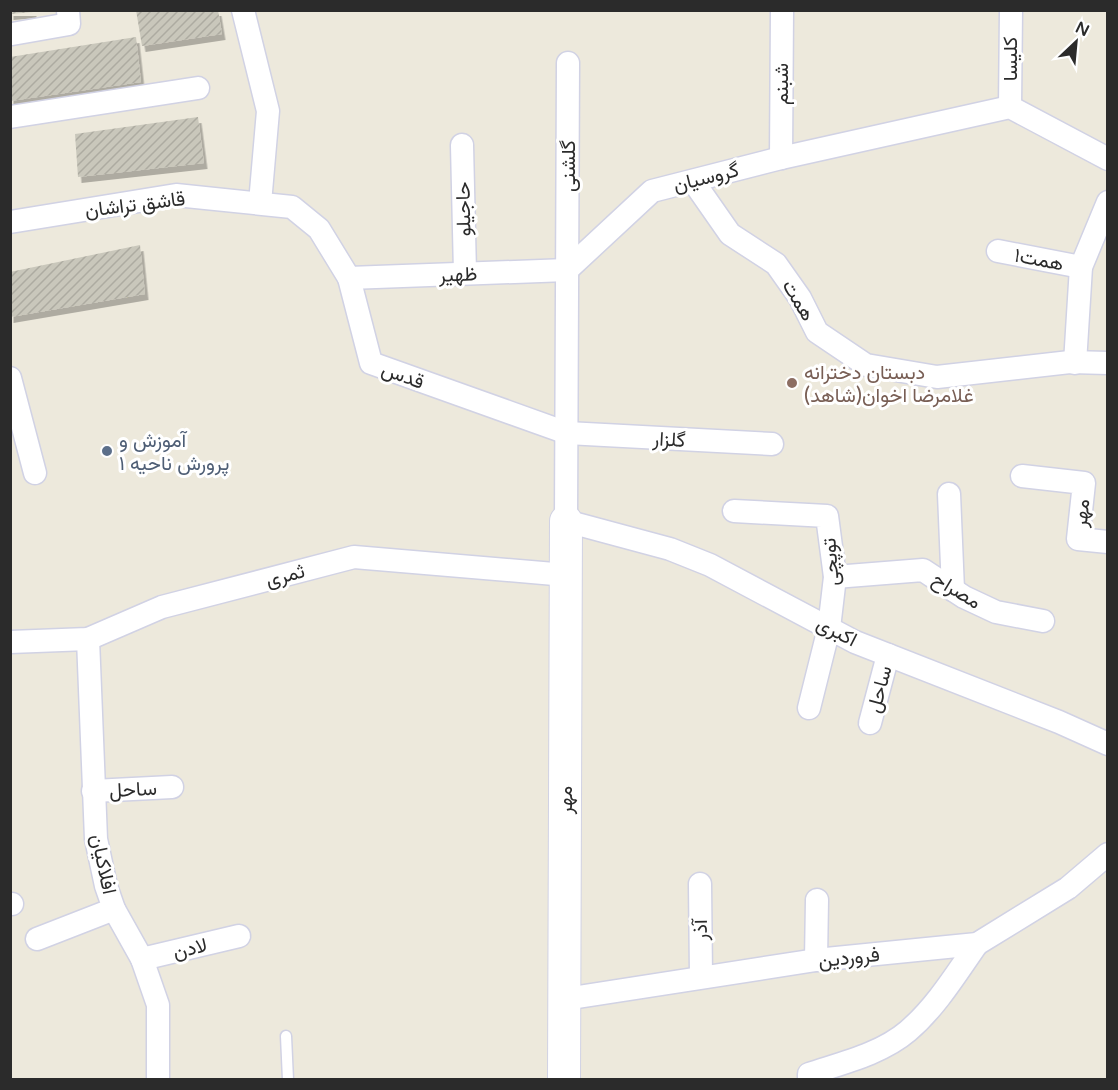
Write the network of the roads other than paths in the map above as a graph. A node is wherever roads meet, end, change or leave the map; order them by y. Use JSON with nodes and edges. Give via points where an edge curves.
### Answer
{"nodes":[{"id":1,"x":68,"y":10,"type":"edge"},
{"id":2,"x":243,"y":10,"type":"edge"},
{"id":3,"x":782,"y":10,"type":"edge"},
{"id":4,"x":1011,"y":10,"type":"edge"},
{"id":5,"x":12,"y":34,"type":"edge"},
{"id":6,"x":568,"y":63,"type":"dead end"},
{"id":7,"x":198,"y":88,"type":"dead end"},
{"id":8,"x":1010,"y":107,"type":"junction"},
{"id":9,"x":10,"y":117,"type":"edge"},
{"id":10,"x":462,"y":145,"type":"dead end"},
{"id":11,"x":781,"y":159,"type":"junction"},
{"id":12,"x":1107,"y":159,"type":"edge"},
{"id":13,"x":693,"y":181,"type":"junction"},
{"id":14,"x":1107,"y":202,"type":"edge"},
{"id":15,"x":260,"y":203,"type":"junction"},
{"id":16,"x":10,"y":222,"type":"edge"},
{"id":17,"x":998,"y":251,"type":"dead end"},
{"id":18,"x":1081,"y":267,"type":"junction"},
{"id":19,"x":567,"y":270,"type":"junction"},
{"id":20,"x":465,"y":273,"type":"junction"},
{"id":21,"x":350,"y":278,"type":"junction"},
{"id":22,"x":1075,"y":363,"type":"junction"},
{"id":23,"x":1107,"y":363,"type":"edge"},
{"id":24,"x":10,"y":378,"type":"edge"},
{"id":25,"x":567,"y":433,"type":"junction"},
{"id":26,"x":772,"y":444,"type":"dead end"},
{"id":27,"x":34,"y":472,"type":"dead end"},
{"id":28,"x":1022,"y":476,"type":"dead end"},
{"id":29,"x":949,"y":494,"type":"dead end"},
{"id":30,"x":734,"y":511,"type":"dead end"},
{"id":31,"x":566,"y":521,"type":"junction"},
{"id":32,"x":1107,"y":542,"type":"edge"},
{"id":33,"x":566,"y":575,"type":"junction"},
{"id":34,"x":835,"y":577,"type":"junction"},
{"id":35,"x":953,"y":590,"type":"junction"},
{"id":36,"x":1043,"y":621,"type":"dead end"},
{"id":37,"x":829,"y":628,"type":"junction"},
{"id":38,"x":88,"y":639,"type":"junction"},
{"id":39,"x":10,"y":642,"type":"edge"},
{"id":40,"x":888,"y":655,"type":"junction"},
{"id":41,"x":809,"y":708,"type":"dead end"},
{"id":42,"x":870,"y":723,"type":"dead end"},
{"id":43,"x":1107,"y":744,"type":"edge"},
{"id":44,"x":172,"y":787,"type":"dead end"},
{"id":45,"x":93,"y":791,"type":"junction"},
{"id":46,"x":1107,"y":854,"type":"edge"},
{"id":47,"x":700,"y":884,"type":"dead end"},
{"id":48,"x":817,"y":900,"type":"dead end"},
{"id":49,"x":114,"y":909,"type":"junction"},
{"id":50,"x":238,"y":936,"type":"dead end"},
{"id":51,"x":37,"y":939,"type":"dead end"},
{"id":52,"x":977,"y":944,"type":"junction"},
{"id":53,"x":142,"y":959,"type":"junction"},
{"id":54,"x":816,"y":960,"type":"junction"},
{"id":55,"x":701,"y":976,"type":"junction"},
{"id":56,"x":565,"y":999,"type":"junction"},
{"id":57,"x":286,"y":1036,"type":"dead end"},
{"id":58,"x":158,"y":1080,"type":"edge"},
{"id":59,"x":288,"y":1080,"type":"edge"},
{"id":60,"x":564,"y":1080,"type":"edge"},
{"id":61,"x":809,"y":1080,"type":"edge"}],
"edges":[{"from":1,"to":5,"type":"street","via":[[69,24]]},
{"from":2,"to":15,"type":"street","via":[[268,111]]},
{"from":3,"to":11,"type":"street","name":"شبنم"},
{"from":4,"to":8,"type":"street","name":"کلیسا"},
{"from":6,"to":19,"type":"street","name":"گلشنی"},
{"from":7,"to":9,"type":"street"},
{"from":8,"to":11,"type":"street","name":"گروسیان"},
{"from":8,"to":12,"type":"street"},
{"from":10,"to":20,"type":"street","name":"حاجیلو"},
{"from":11,"to":13,"type":"street","name":"گروسیان"},
{"from":13,"to":19,"type":"street","name":"گروسیان","via":[[651,191]]},
{"from":13,"to":22,"type":"street","name":"همت","via":[[730,234],[776,264],[817,332],[866,365],[938,377]]},
{"from":14,"to":18,"type":"street"},
{"from":15,"to":16,"type":"street","name":"قاشق تراشان","via":[[176,195]]},
{"from":15,"to":21,"type":"street","name":"قدس","via":[[292,207],[319,229]]},
{"from":17,"to":18,"type":"street","name":"همت۱"},
{"from":18,"to":22,"type":"street"},
{"from":19,"to":20,"type":"street","name":"ظهیر"},
{"from":19,"to":25,"type":"street"},
{"from":20,"to":21,"type":"street","name":"ظهیر"},
{"from":21,"to":25,"type":"street","name":"قدس","via":[[371,363]]},
{"from":22,"to":23,"type":"street","name":"همت"},
{"from":24,"to":27,"type":"street"},
{"from":25,"to":26,"type":"street","name":"گلزار"},
{"from":25,"to":31,"type":"street"},
{"from":28,"to":32,"type":"street","name":"مهر","via":[[1084,483],[1078,539]]},
{"from":29,"to":35,"type":"street"},
{"from":30,"to":34,"type":"street","name":"توپچی","via":[[827,516]]},
{"from":31,"to":33,"type":"street","name":"مهر"},
{"from":31,"to":37,"type":"street","name":"اکبری","via":[[670,549],[710,565]]},
{"from":33,"to":38,"type":"street","name":"ثمری","via":[[354,557],[162,608]]},
{"from":33,"to":56,"type":"street","name":"مهر"},
{"from":34,"to":35,"type":"street","name":"مصراح","via":[[923,570]]},
{"from":34,"to":37,"type":"street","name":"توپچی"},
{"from":35,"to":36,"type":"street","name":"مصراح","via":[[996,612]]},
{"from":37,"to":40,"type":"street","name":"اکبری"},
{"from":37,"to":41,"type":"street","name":"توپچی"},
{"from":38,"to":39,"type":"street","name":"ثمری"},
{"from":38,"to":45,"type":"street","name":"افلاکیان"},
{"from":40,"to":42,"type":"street","name":"ساحل"},
{"from":40,"to":43,"type":"street","name":"اکبری"},
{"from":44,"to":45,"type":"street","name":"ساحل"},
{"from":45,"to":49,"type":"street","name":"افلاکیان","via":[[100,866]]},
{"from":46,"to":52,"type":"street","name":"فروردین","via":[[1068,888]]},
{"from":47,"to":55,"type":"street","name":"آذر"},
{"from":48,"to":54,"type":"street"},
{"from":49,"to":51,"type":"street"},
{"from":49,"to":53,"type":"street","name":"افلاکیان"},
{"from":50,"to":53,"type":"street","name":"لادن"},
{"from":52,"to":54,"type":"street","name":"فروردین"},
{"from":52,"to":61,"type":"street","via":[[937,1001],[907,1032],[865,1056],[810,1074]]},
{"from":53,"to":58,"type":"street","name":"افلاکیان","via":[[158,1005]]},
{"from":54,"to":55,"type":"street","name":"فروردین"},
{"from":55,"to":56,"type":"street","name":"فروردین"},
{"from":56,"to":60,"type":"street","name":"مهر"},
{"from":57,"to":59,"type":"lane"}]}
